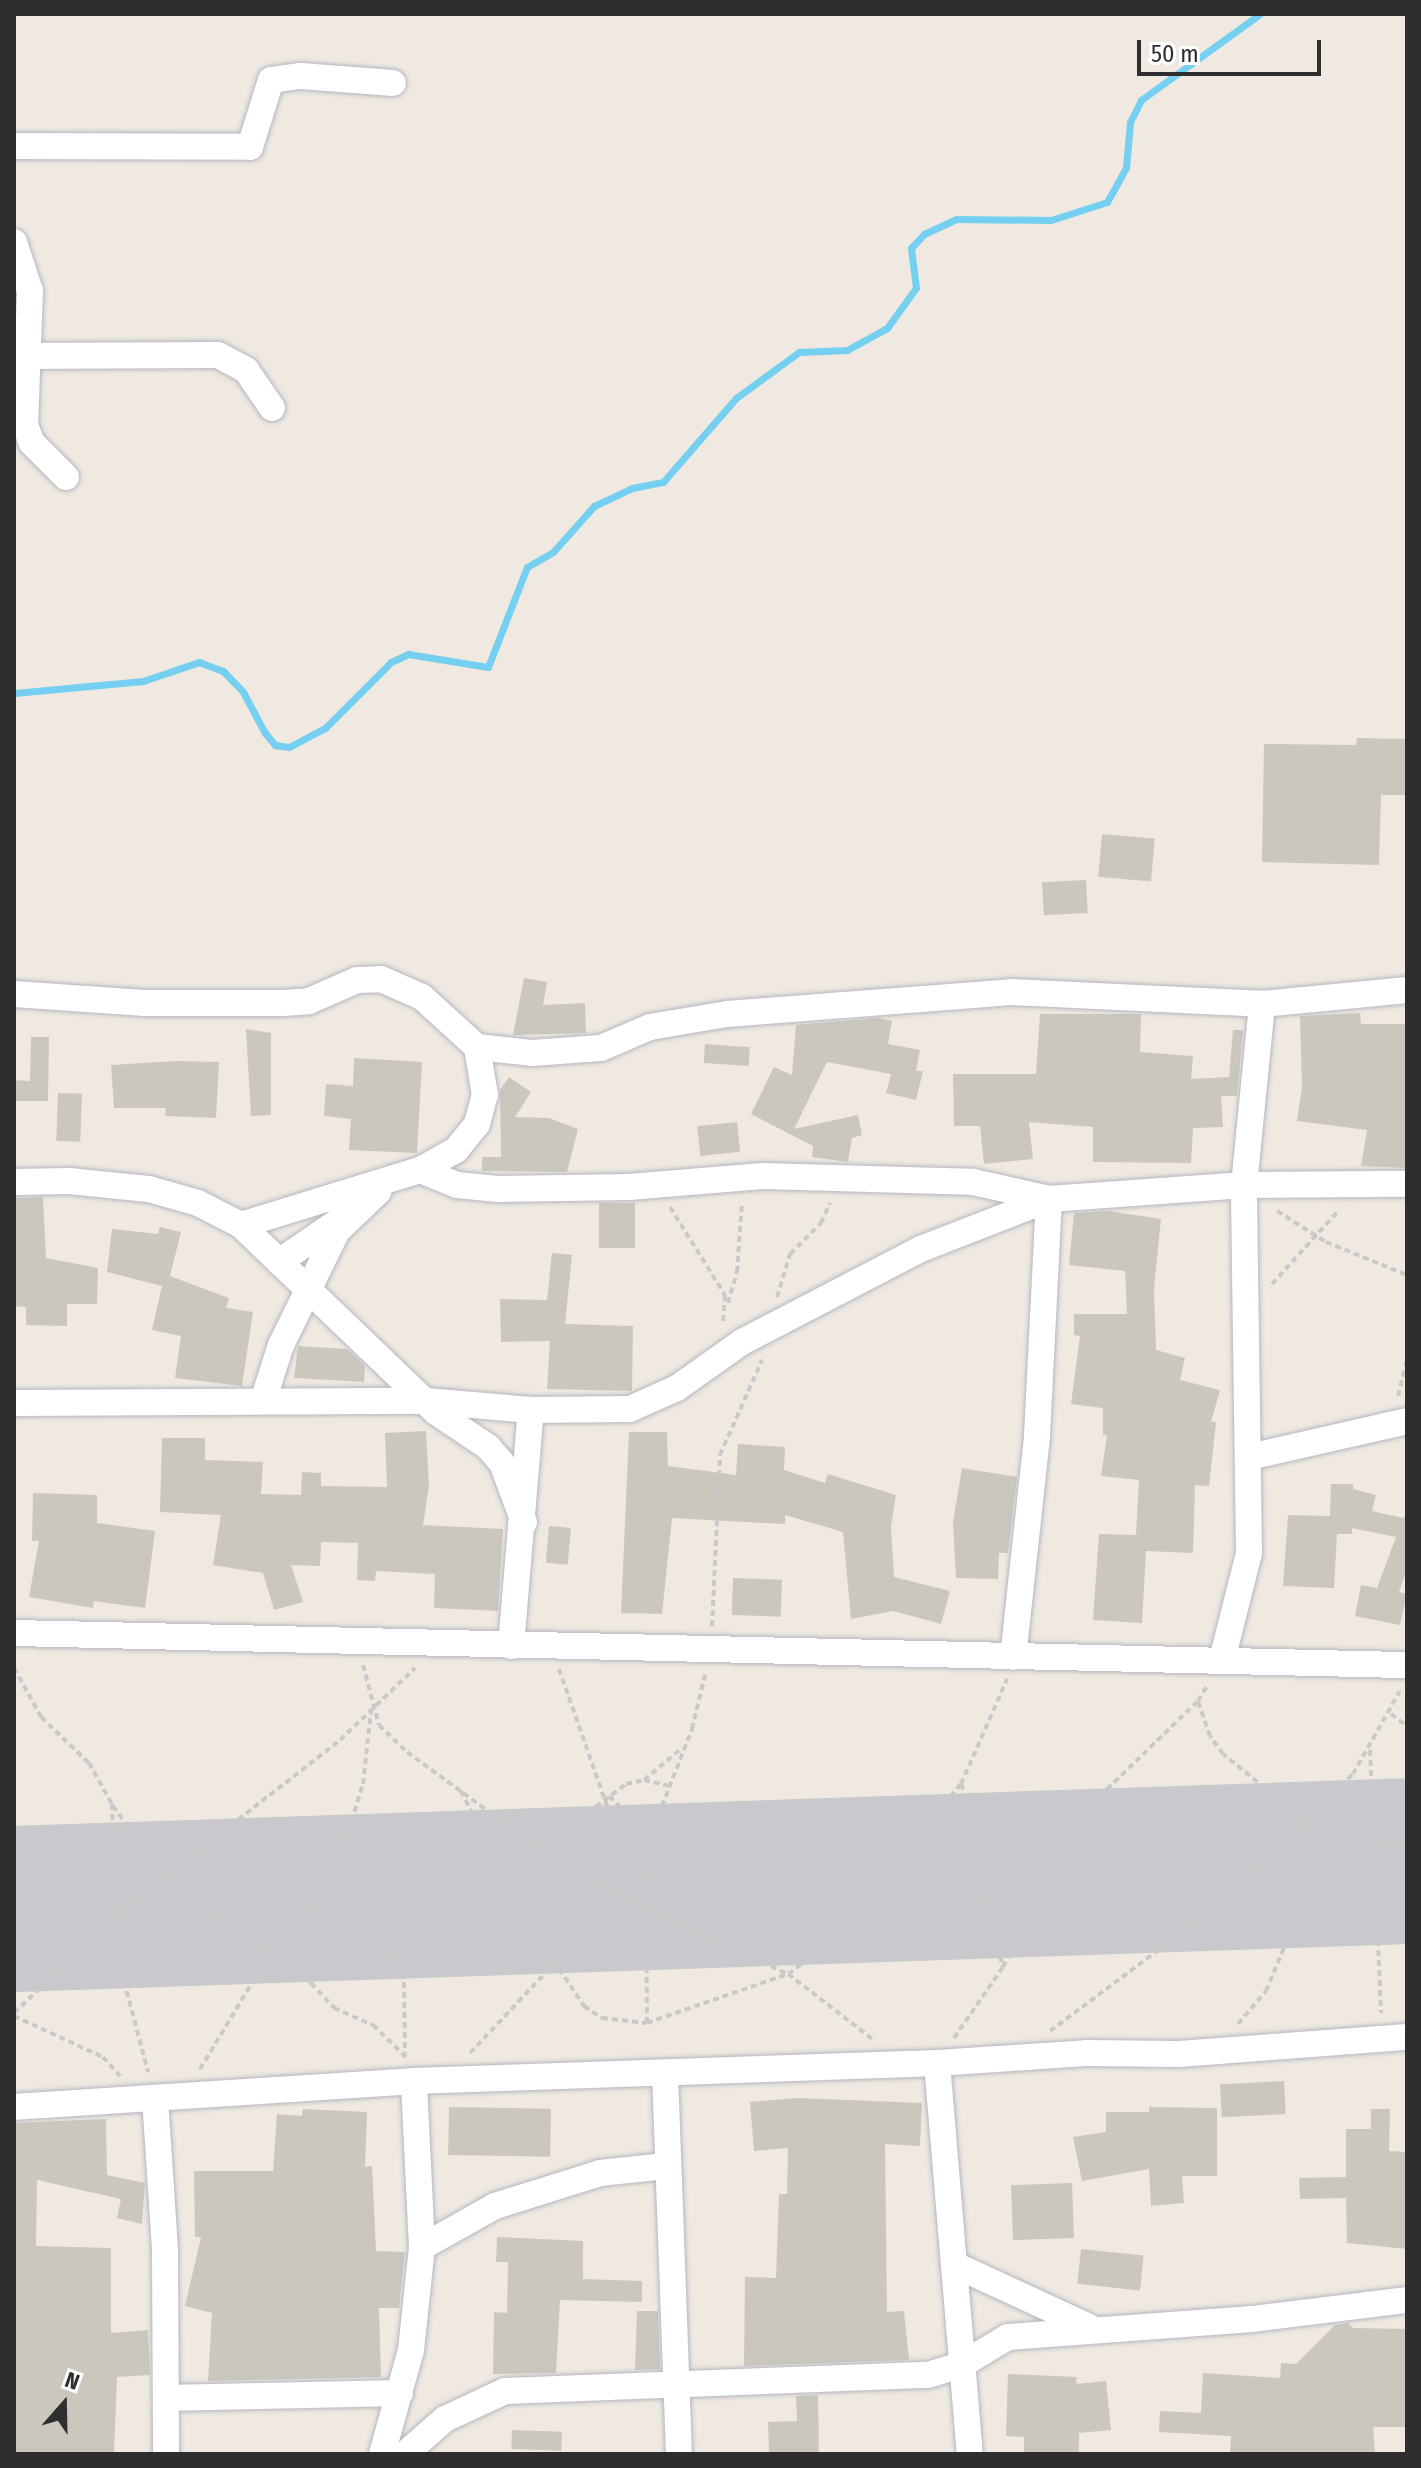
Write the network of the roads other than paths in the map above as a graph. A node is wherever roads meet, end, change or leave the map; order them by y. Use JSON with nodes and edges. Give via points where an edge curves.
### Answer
{"nodes":[{"id":1,"x":393,"y":83,"type":"dead end"},
{"id":2,"x":14,"y":147,"type":"edge"},
{"id":3,"x":14,"y":242,"type":"edge"},
{"id":4,"x":20,"y":354,"type":"edge"},
{"id":5,"x":272,"y":408,"type":"dead end"},
{"id":6,"x":66,"y":477,"type":"dead end"},
{"id":7,"x":1407,"y":990,"type":"edge"},
{"id":8,"x":14,"y":994,"type":"edge"},
{"id":9,"x":1262,"y":1004,"type":"junction"},
{"id":10,"x":477,"y":1047,"type":"junction"},
{"id":11,"x":411,"y":1173,"type":"junction"},
{"id":12,"x":14,"y":1182,"type":"edge"},
{"id":13,"x":1407,"y":1184,"type":"edge"},
{"id":14,"x":1244,"y":1193,"type":"junction"},
{"id":15,"x":1049,"y":1199,"type":"junction"},
{"id":16,"x":346,"y":1216,"type":"junction"},
{"id":17,"x":241,"y":1225,"type":"junction"},
{"id":18,"x":279,"y":1262,"type":"junction"},
{"id":19,"x":306,"y":1293,"type":"junction"},
{"id":20,"x":263,"y":1401,"type":"junction"},
{"id":21,"x":426,"y":1401,"type":"junction"},
{"id":22,"x":14,"y":1403,"type":"edge"},
{"id":23,"x":531,"y":1410,"type":"junction"},
{"id":24,"x":1401,"y":1424,"type":"edge"},
{"id":25,"x":1249,"y":1457,"type":"junction"},
{"id":26,"x":524,"y":1522,"type":"junction"},
{"id":27,"x":14,"y":1633,"type":"edge"},
{"id":28,"x":511,"y":1646,"type":"junction"},
{"id":29,"x":1013,"y":1657,"type":"junction"},
{"id":30,"x":1222,"y":1660,"type":"junction"},
{"id":31,"x":1407,"y":1665,"type":"edge"},
{"id":32,"x":1397,"y":2038,"type":"edge"},
{"id":33,"x":937,"y":2063,"type":"junction"},
{"id":34,"x":665,"y":2073,"type":"junction"},
{"id":35,"x":414,"y":2081,"type":"junction"},
{"id":36,"x":143,"y":2100,"type":"junction"},
{"id":37,"x":14,"y":2107,"type":"edge"},
{"id":38,"x":666,"y":2166,"type":"junction"},
{"id":39,"x":422,"y":2247,"type":"junction"},
{"id":40,"x":955,"y":2265,"type":"junction"},
{"id":41,"x":1407,"y":2300,"type":"edge"},
{"id":42,"x":1092,"y":2329,"type":"junction"},
{"id":43,"x":963,"y":2364,"type":"junction"},
{"id":44,"x":676,"y":2389,"type":"junction"},
{"id":45,"x":400,"y":2393,"type":"junction"},
{"id":46,"x":166,"y":2398,"type":"junction"},
{"id":47,"x":166,"y":2454,"type":"edge"},
{"id":48,"x":382,"y":2454,"type":"edge"},
{"id":49,"x":405,"y":2454,"type":"edge"},
{"id":50,"x":679,"y":2454,"type":"edge"},
{"id":51,"x":970,"y":2454,"type":"edge"}],
"edges":[{"from":1,"to":2,"type":"street","via":[[301,76],[271,80],[250,147]]},
{"from":3,"to":4,"type":"street","via":[[30,291]]},
{"from":4,"to":5,"type":"street","via":[[218,355],[246,370]]},
{"from":4,"to":6,"type":"street","via":[[25,425],[32,443]]},
{"from":7,"to":9,"type":"street"},
{"from":8,"to":10,"type":"street","via":[[145,1003],[283,1003],[309,1001],[357,980],[381,979],[422,997]]},
{"from":9,"to":10,"type":"street","via":[[1011,992],[727,1014],[650,1027],[601,1048],[532,1053]]},
{"from":9,"to":14,"type":"street"},
{"from":10,"to":11,"type":"street","via":[[485,1095],[477,1124],[456,1150]]},
{"from":11,"to":15,"type":"street","via":[[498,1189],[741,1177],[973,1182]]},
{"from":11,"to":16,"type":"street"},
{"from":11,"to":17,"type":"street"},
{"from":12,"to":17,"type":"street","via":[[149,1189],[198,1203]]},
{"from":13,"to":14,"type":"street"},
{"from":14,"to":15,"type":"street"},
{"from":14,"to":25,"type":"street"},
{"from":15,"to":23,"type":"street","via":[[921,1249],[717,1357],[677,1388],[630,1409]]},
{"from":15,"to":29,"type":"street","via":[[1037,1437]]},
{"from":16,"to":18,"type":"street"},
{"from":16,"to":19,"type":"street"},
{"from":17,"to":18,"type":"street"},
{"from":18,"to":19,"type":"street"},
{"from":19,"to":20,"type":"street"},
{"from":19,"to":21,"type":"street"},
{"from":20,"to":21,"type":"street"},
{"from":20,"to":22,"type":"street"},
{"from":21,"to":23,"type":"street"},
{"from":21,"to":26,"type":"street","via":[[502,1463]]},
{"from":23,"to":26,"type":"street"},
{"from":24,"to":25,"type":"street"},
{"from":25,"to":30,"type":"street","via":[[1249,1553]]},
{"from":26,"to":28,"type":"street"},
{"from":27,"to":28,"type":"street"},
{"from":28,"to":29,"type":"street"},
{"from":29,"to":30,"type":"street"},
{"from":30,"to":31,"type":"street"},
{"from":32,"to":33,"type":"street"},
{"from":33,"to":34,"type":"street"},
{"from":33,"to":40,"type":"street"},
{"from":34,"to":35,"type":"street"},
{"from":34,"to":38,"type":"street"},
{"from":35,"to":36,"type":"street"},
{"from":35,"to":39,"type":"street"},
{"from":36,"to":37,"type":"street"},
{"from":36,"to":46,"type":"street","via":[[165,2250]]},
{"from":38,"to":39,"type":"street","via":[[600,2173],[495,2206]]},
{"from":38,"to":44,"type":"street"},
{"from":39,"to":45,"type":"street","via":[[411,2350]]},
{"from":40,"to":42,"type":"street"},
{"from":40,"to":43,"type":"street"},
{"from":41,"to":42,"type":"street","via":[[1252,2319]]},
{"from":42,"to":43,"type":"street","via":[[1008,2337]]},
{"from":43,"to":44,"type":"street","via":[[909,2377]]},
{"from":43,"to":51,"type":"street"},
{"from":44,"to":49,"type":"street","via":[[505,2391],[445,2419]]},
{"from":44,"to":50,"type":"street"},
{"from":45,"to":46,"type":"street"},
{"from":45,"to":48,"type":"street"},
{"from":46,"to":47,"type":"street"}]}
